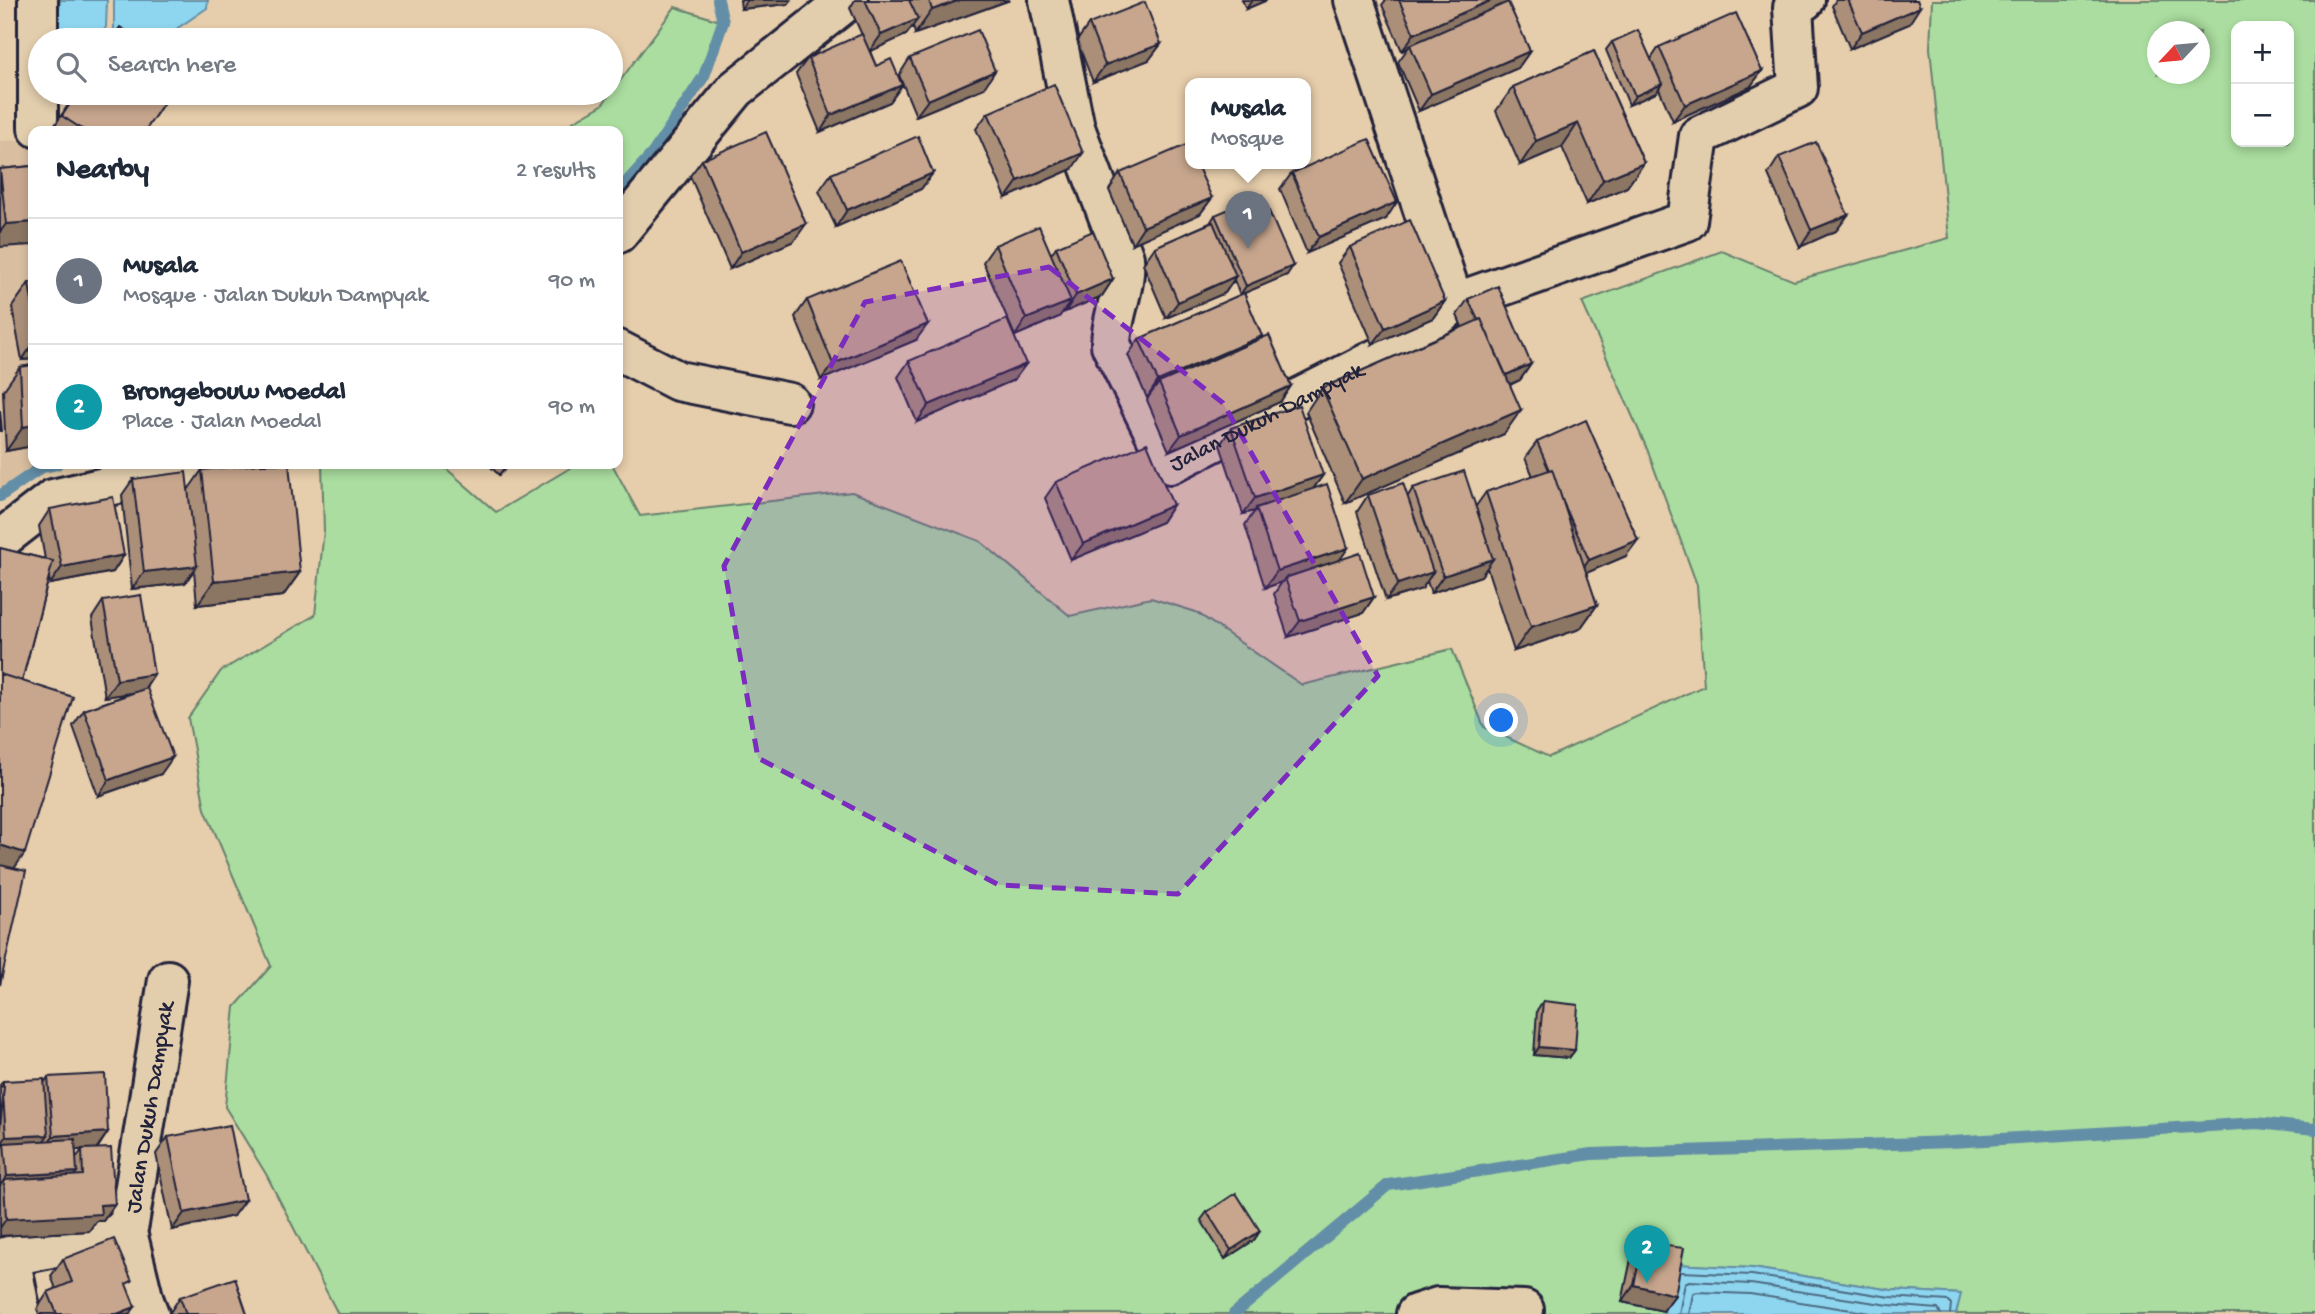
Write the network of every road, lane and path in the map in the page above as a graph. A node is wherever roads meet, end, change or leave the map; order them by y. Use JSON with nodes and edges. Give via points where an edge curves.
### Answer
{"nodes":[{"id":1,"x":38,"y":0,"type":"edge"},
{"id":2,"x":848,"y":0,"type":"edge"},
{"id":3,"x":1049,"y":0,"type":"edge"},
{"id":4,"x":1354,"y":0,"type":"edge"},
{"id":5,"x":1805,"y":0,"type":"edge"},
{"id":6,"x":38,"y":28,"type":"edge"},
{"id":7,"x":38,"y":105,"type":"edge"},
{"id":8,"x":38,"y":126,"type":"edge"},
{"id":9,"x":623,"y":227,"type":"edge"},
{"id":10,"x":1454,"y":303,"type":"junction"},
{"id":11,"x":623,"y":352,"type":"edge"},
{"id":12,"x":790,"y":403,"type":"dead end"},
{"id":13,"x":182,"y":469,"type":"edge"},
{"id":14,"x":0,"y":540,"type":"edge"},
{"id":15,"x":168,"y":980,"type":"dead end"},
{"id":16,"x":126,"y":1228,"type":"junction"},
{"id":17,"x":5,"y":1257,"type":"edge"},
{"id":18,"x":1524,"y":1310,"type":"dead end"},
{"id":19,"x":21,"y":1314,"type":"edge"},
{"id":20,"x":149,"y":1314,"type":"edge"},
{"id":21,"x":1416,"y":1314,"type":"edge"}],
"edges":[{"from":1,"to":6,"type":"street"},
{"from":2,"to":9,"type":"street","via":[[736,89]]},
{"from":3,"to":10,"type":"street","name":"Jalan Dukuh Dampyak","via":[[1075,128],[1124,258],[1111,345],[1170,464],[1409,342]]},
{"from":4,"to":10,"type":"street"},
{"from":5,"to":10,"type":"street","name":"Jalan Dukuh Dampyak","via":[[1793,8],[1798,89],[1699,136],[1688,221]]},
{"from":7,"to":8,"type":"street"},
{"from":11,"to":12,"type":"street","via":[[678,381]]},
{"from":13,"to":14,"type":"street","via":[[53,499]]},
{"from":15,"to":16,"type":"street","name":"Jalan Dukuh Dampyak"},
{"from":16,"to":17,"type":"street","name":"Jalan Dukuh Dampyak","via":[[117,1235]]},
{"from":16,"to":20,"type":"street"},
{"from":17,"to":19,"type":"street"},
{"from":18,"to":21,"type":"street","via":[[1437,1307]]}]}
